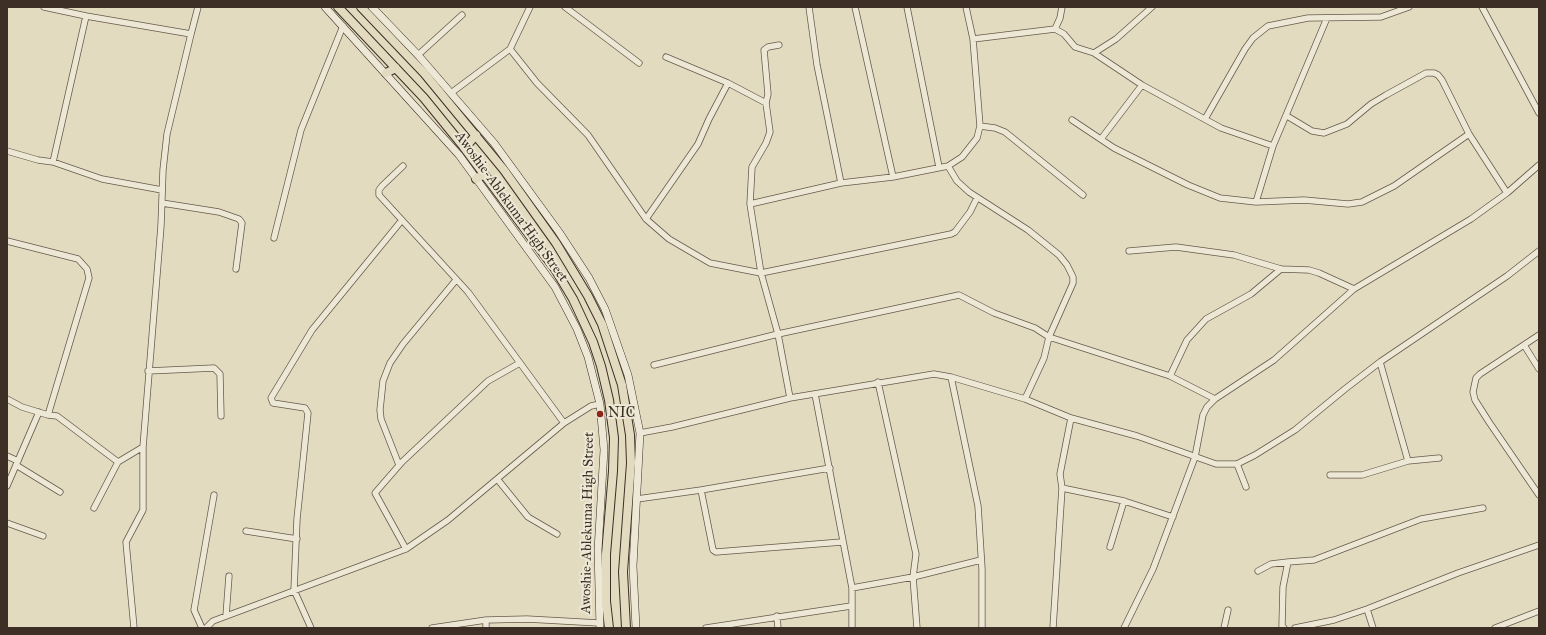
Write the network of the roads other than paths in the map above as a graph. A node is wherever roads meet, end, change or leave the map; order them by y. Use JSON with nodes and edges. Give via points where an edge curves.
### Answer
{"nodes":[{"id":1,"x":44,"y":7,"type":"edge"},
{"id":2,"x":198,"y":7,"type":"edge"},
{"id":3,"x":325,"y":7,"type":"edge"},
{"id":4,"x":338,"y":7,"type":"edge"},
{"id":5,"x":361,"y":7,"type":"edge"},
{"id":6,"x":372,"y":7,"type":"edge"},
{"id":7,"x":530,"y":7,"type":"edge"},
{"id":8,"x":565,"y":7,"type":"edge"},
{"id":9,"x":809,"y":7,"type":"edge"},
{"id":10,"x":855,"y":7,"type":"edge"},
{"id":11,"x":907,"y":7,"type":"edge"},
{"id":12,"x":966,"y":7,"type":"edge"},
{"id":13,"x":1062,"y":7,"type":"edge"},
{"id":14,"x":1152,"y":7,"type":"edge"},
{"id":15,"x":1409,"y":7,"type":"edge"},
{"id":16,"x":1482,"y":7,"type":"edge"},
{"id":17,"x":1400,"y":8,"type":"edge"},
{"id":18,"x":462,"y":15,"type":"dead end"},
{"id":19,"x":86,"y":16,"type":"junction"},
{"id":20,"x":1327,"y":18,"type":"junction"},
{"id":21,"x":342,"y":26,"type":"junction"},
{"id":22,"x":1055,"y":29,"type":"junction"},
{"id":23,"x":191,"y":34,"type":"junction"},
{"id":24,"x":973,"y":39,"type":"junction"},
{"id":25,"x":779,"y":45,"type":"dead end"},
{"id":26,"x":510,"y":49,"type":"junction"},
{"id":27,"x":1094,"y":53,"type":"junction"},
{"id":28,"x":418,"y":56,"type":"junction"},
{"id":29,"x":666,"y":57,"type":"dead end"},
{"id":30,"x":639,"y":63,"type":"dead end"},
{"id":31,"x":396,"y":68,"type":"junction"},
{"id":32,"x":386,"y":73,"type":"junction"},
{"id":33,"x":728,"y":83,"type":"junction"},
{"id":34,"x":1142,"y":85,"type":"junction"},
{"id":35,"x":451,"y":93,"type":"junction"},
{"id":36,"x":766,"y":103,"type":"junction"},
{"id":37,"x":1539,"y":113,"type":"edge"},
{"id":38,"x":1287,"y":116,"type":"junction"},
{"id":39,"x":1205,"y":119,"type":"junction"},
{"id":40,"x":1072,"y":120,"type":"dead end"},
{"id":41,"x":980,"y":126,"type":"junction"},
{"id":42,"x":1469,"y":134,"type":"junction"},
{"id":43,"x":476,"y":135,"type":"junction"},
{"id":44,"x":1101,"y":139,"type":"junction"},
{"id":45,"x":463,"y":146,"type":"junction"},
{"id":46,"x":1273,"y":146,"type":"junction"},
{"id":47,"x":7,"y":151,"type":"edge"},
{"id":48,"x":53,"y":162,"type":"junction"},
{"id":49,"x":1539,"y":165,"type":"edge"},
{"id":50,"x":403,"y":166,"type":"dead end"},
{"id":51,"x":948,"y":166,"type":"junction"},
{"id":52,"x":938,"y":167,"type":"junction"},
{"id":53,"x":484,"y":174,"type":"junction"},
{"id":54,"x":893,"y":177,"type":"junction"},
{"id":55,"x":476,"y":179,"type":"junction"},
{"id":56,"x":842,"y":183,"type":"junction"},
{"id":57,"x":162,"y":190,"type":"junction"},
{"id":58,"x":1507,"y":192,"type":"junction"},
{"id":59,"x":1083,"y":195,"type":"dead end"},
{"id":60,"x":977,"y":198,"type":"junction"},
{"id":61,"x":1256,"y":202,"type":"junction"},
{"id":62,"x":162,"y":203,"type":"junction"},
{"id":63,"x":750,"y":204,"type":"junction"},
{"id":64,"x":646,"y":219,"type":"junction"},
{"id":65,"x":402,"y":220,"type":"junction"},
{"id":66,"x":274,"y":238,"type":"dead end"},
{"id":67,"x":7,"y":241,"type":"edge"},
{"id":68,"x":1129,"y":251,"type":"dead end"},
{"id":69,"x":1539,"y":251,"type":"edge"},
{"id":70,"x":236,"y":269,"type":"dead end"},
{"id":71,"x":1281,"y":269,"type":"junction"},
{"id":72,"x":761,"y":273,"type":"junction"},
{"id":73,"x":456,"y":280,"type":"junction"},
{"id":74,"x":1354,"y":289,"type":"junction"},
{"id":75,"x":778,"y":334,"type":"junction"},
{"id":76,"x":1539,"y":334,"type":"edge"},
{"id":77,"x":1049,"y":336,"type":"junction"},
{"id":78,"x":1524,"y":344,"type":"junction"},
{"id":79,"x":1380,"y":362,"type":"junction"},
{"id":80,"x":518,"y":364,"type":"junction"},
{"id":81,"x":654,"y":365,"type":"dead end"},
{"id":82,"x":1539,"y":369,"type":"edge"},
{"id":83,"x":148,"y":371,"type":"junction"},
{"id":84,"x":1170,"y":376,"type":"junction"},
{"id":85,"x":952,"y":377,"type":"junction"},
{"id":86,"x":878,"y":382,"type":"junction"},
{"id":87,"x":815,"y":394,"type":"junction"},
{"id":88,"x":790,"y":398,"type":"junction"},
{"id":89,"x":7,"y":399,"type":"edge"},
{"id":90,"x":1025,"y":399,"type":"junction"},
{"id":91,"x":1215,"y":399,"type":"junction"},
{"id":92,"x":600,"y":404,"type":"junction"},
{"id":93,"x":39,"y":412,"type":"junction"},
{"id":94,"x":48,"y":415,"type":"junction"},
{"id":95,"x":221,"y":416,"type":"dead end"},
{"id":96,"x":1071,"y":418,"type":"junction"},
{"id":97,"x":564,"y":423,"type":"junction"},
{"id":98,"x":640,"y":433,"type":"junction"},
{"id":99,"x":143,"y":447,"type":"junction"},
{"id":100,"x":7,"y":456,"type":"edge"},
{"id":101,"x":1195,"y":457,"type":"junction"},
{"id":102,"x":1439,"y":458,"type":"dead end"},
{"id":103,"x":1408,"y":461,"type":"junction"},
{"id":104,"x":118,"y":462,"type":"junction"},
{"id":105,"x":17,"y":463,"type":"junction"},
{"id":106,"x":1237,"y":464,"type":"junction"},
{"id":107,"x":399,"y":465,"type":"junction"},
{"id":108,"x":830,"y":468,"type":"junction"},
{"id":109,"x":1330,"y":476,"type":"dead end"},
{"id":110,"x":498,"y":480,"type":"junction"},
{"id":111,"x":7,"y":486,"type":"edge"},
{"id":112,"x":1246,"y":487,"type":"dead end"},
{"id":113,"x":1062,"y":488,"type":"junction"},
{"id":114,"x":701,"y":490,"type":"junction"},
{"id":115,"x":60,"y":492,"type":"dead end"},
{"id":116,"x":214,"y":495,"type":"dead end"},
{"id":117,"x":1539,"y":495,"type":"edge"},
{"id":118,"x":637,"y":499,"type":"junction"},
{"id":119,"x":1124,"y":500,"type":"junction"},
{"id":120,"x":94,"y":508,"type":"dead end"},
{"id":121,"x":1483,"y":508,"type":"dead end"},
{"id":122,"x":1173,"y":517,"type":"junction"},
{"id":123,"x":7,"y":523,"type":"edge"},
{"id":124,"x":246,"y":531,"type":"dead end"},
{"id":125,"x":557,"y":534,"type":"dead end"},
{"id":126,"x":43,"y":536,"type":"dead end"},
{"id":127,"x":297,"y":538,"type":"junction"},
{"id":128,"x":842,"y":542,"type":"junction"},
{"id":129,"x":1539,"y":545,"type":"edge"},
{"id":130,"x":1110,"y":547,"type":"dead end"},
{"id":131,"x":406,"y":548,"type":"junction"},
{"id":132,"x":981,"y":560,"type":"junction"},
{"id":133,"x":1288,"y":562,"type":"junction"},
{"id":134,"x":1258,"y":571,"type":"dead end"},
{"id":135,"x":229,"y":576,"type":"dead end"},
{"id":136,"x":913,"y":577,"type":"junction"},
{"id":137,"x":852,"y":588,"type":"junction"},
{"id":138,"x":294,"y":590,"type":"junction"},
{"id":139,"x":852,"y":606,"type":"junction"},
{"id":140,"x":1367,"y":609,"type":"junction"},
{"id":141,"x":1228,"y":610,"type":"dead end"},
{"id":142,"x":1539,"y":612,"type":"edge"},
{"id":143,"x":226,"y":616,"type":"junction"},
{"id":144,"x":776,"y":616,"type":"junction"},
{"id":145,"x":486,"y":620,"type":"junction"},
{"id":146,"x":213,"y":621,"type":"junction"},
{"id":147,"x":579,"y":626,"type":"edge"},
{"id":148,"x":599,"y":626,"type":"edge"},
{"id":149,"x":134,"y":628,"type":"edge"},
{"id":150,"x":202,"y":628,"type":"edge"},
{"id":151,"x":206,"y":628,"type":"edge"},
{"id":152,"x":215,"y":628,"type":"edge"},
{"id":153,"x":311,"y":628,"type":"edge"},
{"id":154,"x":432,"y":628,"type":"edge"},
{"id":155,"x":486,"y":628,"type":"edge"},
{"id":156,"x":609,"y":628,"type":"edge"},
{"id":157,"x":626,"y":628,"type":"edge"},
{"id":158,"x":636,"y":628,"type":"edge"},
{"id":159,"x":706,"y":628,"type":"edge"},
{"id":160,"x":778,"y":628,"type":"edge"},
{"id":161,"x":852,"y":628,"type":"edge"},
{"id":162,"x":917,"y":628,"type":"edge"},
{"id":163,"x":982,"y":628,"type":"edge"},
{"id":164,"x":1053,"y":628,"type":"edge"},
{"id":165,"x":1124,"y":628,"type":"edge"},
{"id":166,"x":1224,"y":628,"type":"edge"},
{"id":167,"x":1284,"y":628,"type":"edge"},
{"id":168,"x":1295,"y":628,"type":"edge"},
{"id":169,"x":1373,"y":628,"type":"edge"},
{"id":170,"x":1495,"y":628,"type":"edge"}],
"edges":[{"from":1,"to":19,"type":"street"},
{"from":2,"to":23,"type":"street"},
{"from":3,"to":21,"type":"street","name":"Awoshie-Ablekuma High Street"},
{"from":4,"to":31,"type":"main road","name":"Awoshie-Ablekuma High Street"},
{"from":5,"to":43,"type":"main road","name":"Awoshie-Ablekuma High Street","via":[[424,73]]},
{"from":6,"to":28,"type":"street","name":"Awoshie-Ablekuma High Street"},
{"from":7,"to":26,"type":"street"},
{"from":8,"to":30,"type":"street"},
{"from":9,"to":56,"type":"street","via":[[817,65]]},
{"from":10,"to":54,"type":"street"},
{"from":11,"to":52,"type":"street"},
{"from":12,"to":24,"type":"street"},
{"from":13,"to":22,"type":"street"},
{"from":14,"to":27,"type":"street","via":[[1116,39]]},
{"from":15,"to":17,"type":"street"},
{"from":16,"to":37,"type":"street"},
{"from":17,"to":20,"type":"street","via":[[1381,17]]},
{"from":18,"to":28,"type":"street"},
{"from":19,"to":23,"type":"street"},
{"from":19,"to":48,"type":"street"},
{"from":20,"to":38,"type":"street"},
{"from":20,"to":39,"type":"street","via":[[1308,18],[1268,26],[1261,30],[1245,49]]},
{"from":21,"to":32,"type":"street","name":"Awoshie-Ablekuma High Street"},
{"from":21,"to":66,"type":"street","via":[[303,125]]},
{"from":22,"to":24,"type":"street"},
{"from":22,"to":27,"type":"street","via":[[1064,34],[1075,47]]},
{"from":23,"to":57,"type":"street","via":[[168,134]]},
{"from":24,"to":41,"type":"street"},
{"from":25,"to":36,"type":"street","via":[[764,50],[768,94]]},
{"from":26,"to":35,"type":"street"},
{"from":26,"to":64,"type":"street","via":[[537,83],[588,135]]},
{"from":27,"to":34,"type":"street"},
{"from":28,"to":35,"type":"street","name":"Awoshie-Ablekuma High Street"},
{"from":29,"to":33,"type":"street"},
{"from":31,"to":32,"type":"main road"},
{"from":31,"to":45,"type":"main road","name":"Awoshie-Ablekuma High Street"},
{"from":32,"to":55,"type":"street","name":"Awoshie-Ablekuma High Street","via":[[459,155]]},
{"from":33,"to":36,"type":"street"},
{"from":33,"to":64,"type":"street","via":[[698,144]]},
{"from":34,"to":39,"type":"street"},
{"from":34,"to":44,"type":"street"},
{"from":35,"to":98,"type":"street","name":"Awoshie-Ablekuma High Street","via":[[494,143],[589,278],[618,343],[628,375]]},
{"from":36,"to":63,"type":"street","via":[[770,132],[752,167]]},
{"from":38,"to":42,"type":"street","via":[[1312,131],[1324,133],[1347,124],[1371,104],[1426,73],[1434,73],[1442,80]]},
{"from":38,"to":46,"type":"street"},
{"from":39,"to":46,"type":"street","via":[[1221,128]]},
{"from":40,"to":44,"type":"street"},
{"from":41,"to":51,"type":"street","via":[[977,138],[968,150]]},
{"from":41,"to":59,"type":"street","via":[[1005,132]]},
{"from":42,"to":58,"type":"street"},
{"from":42,"to":61,"type":"street","via":[[1394,186],[1362,202]]},
{"from":43,"to":45,"type":"main road"},
{"from":43,"to":157,"type":"main road","name":"Awoshie-Ablekuma High Street","via":[[556,243],[588,296],[614,355],[630,435],[631,463],[623,572]]},
{"from":44,"to":61,"type":"street","via":[[1114,148],[1220,198]]},
{"from":45,"to":53,"type":"main road","name":"Awoshie-Ablekuma High Street"},
{"from":46,"to":61,"type":"street"},
{"from":47,"to":48,"type":"street"},
{"from":48,"to":57,"type":"street","via":[[102,179]]},
{"from":49,"to":58,"type":"street"},
{"from":50,"to":65,"type":"street","via":[[379,190],[379,195]]},
{"from":51,"to":52,"type":"street"},
{"from":51,"to":60,"type":"street","via":[[957,181]]},
{"from":52,"to":54,"type":"street"},
{"from":53,"to":55,"type":"main road"},
{"from":53,"to":156,"type":"main road","name":"Awoshie-Ablekuma High Street","via":[[570,293],[593,342],[601,366],[614,438],[614,471],[606,554]]},
{"from":54,"to":56,"type":"street"},
{"from":55,"to":92,"type":"street","name":"Awoshie-Ablekuma High Street","via":[[555,287],[588,357]]},
{"from":56,"to":63,"type":"street"},
{"from":57,"to":62,"type":"street"},
{"from":58,"to":74,"type":"street","via":[[1471,219]]},
{"from":60,"to":72,"type":"street","via":[[953,234]]},
{"from":60,"to":77,"type":"street","via":[[1028,230],[1059,255],[1072,273],[1073,283]]},
{"from":62,"to":70,"type":"street","via":[[205,209],[239,219],[242,223]]},
{"from":62,"to":83,"type":"street"},
{"from":63,"to":72,"type":"street"},
{"from":64,"to":72,"type":"street","via":[[669,239],[710,262]]},
{"from":65,"to":73,"type":"street"},
{"from":65,"to":127,"type":"street","via":[[312,330],[270,398],[273,403],[305,408],[308,412]]},
{"from":67,"to":94,"type":"street","via":[[78,259],[87,269],[89,278]]},
{"from":68,"to":71,"type":"street","via":[[1176,247],[1234,255]]},
{"from":69,"to":79,"type":"street","via":[[1507,276]]},
{"from":71,"to":74,"type":"street","via":[[1314,271]]},
{"from":71,"to":84,"type":"street","via":[[1251,294],[1206,319],[1187,340]]},
{"from":72,"to":75,"type":"street"},
{"from":73,"to":80,"type":"street","via":[[468,292]]},
{"from":73,"to":107,"type":"street","via":[[403,344],[390,363],[383,381],[381,419]]},
{"from":74,"to":91,"type":"street","via":[[1274,360]]},
{"from":75,"to":77,"type":"street","via":[[959,295]]},
{"from":75,"to":81,"type":"street"},
{"from":75,"to":88,"type":"street"},
{"from":76,"to":78,"type":"street"},
{"from":77,"to":84,"type":"street"},
{"from":77,"to":90,"type":"street","via":[[1044,358]]},
{"from":78,"to":82,"type":"street"},
{"from":78,"to":117,"type":"street","via":[[1480,374],[1476,378],[1472,392],[1489,422]]},
{"from":79,"to":103,"type":"street"},
{"from":79,"to":106,"type":"street","via":[[1295,430]]},
{"from":80,"to":97,"type":"street"},
{"from":80,"to":107,"type":"street","via":[[488,381]]},
{"from":83,"to":95,"type":"street","via":[[214,368],[220,374]]},
{"from":83,"to":99,"type":"street"},
{"from":84,"to":91,"type":"street"},
{"from":85,"to":86,"type":"street","via":[[934,374]]},
{"from":85,"to":90,"type":"street"},
{"from":85,"to":132,"type":"street","via":[[978,506]]},
{"from":86,"to":87,"type":"street"},
{"from":86,"to":136,"type":"street","via":[[916,554]]},
{"from":87,"to":88,"type":"street"},
{"from":87,"to":108,"type":"street"},
{"from":88,"to":98,"type":"street"},
{"from":89,"to":93,"type":"street"},
{"from":90,"to":96,"type":"street"},
{"from":91,"to":101,"type":"street","via":[[1203,414]]},
{"from":92,"to":97,"type":"street","via":[[591,406]]},
{"from":92,"to":148,"type":"street","name":"Awoshie-Ablekuma High Street","via":[[604,450],[598,550]]},
{"from":93,"to":94,"type":"street"},
{"from":93,"to":105,"type":"street"},
{"from":94,"to":104,"type":"street","via":[[57,416]]},
{"from":96,"to":101,"type":"street","via":[[1137,436]]},
{"from":96,"to":113,"type":"street","via":[[1060,474]]},
{"from":97,"to":110,"type":"street"},
{"from":98,"to":118,"type":"street","name":"Awoshie-Ablekuma High Street"},
{"from":99,"to":104,"type":"street"},
{"from":99,"to":149,"type":"street","via":[[143,510],[126,542]]},
{"from":100,"to":105,"type":"street"},
{"from":101,"to":106,"type":"street","via":[[1219,464]]},
{"from":101,"to":122,"type":"street"},
{"from":102,"to":103,"type":"street"},
{"from":103,"to":109,"type":"street","via":[[1362,475]]},
{"from":104,"to":120,"type":"street"},
{"from":105,"to":111,"type":"street"},
{"from":105,"to":115,"type":"street"},
{"from":106,"to":112,"type":"street"},
{"from":107,"to":131,"type":"street","via":[[375,494]]},
{"from":108,"to":114,"type":"street"},
{"from":108,"to":128,"type":"street"},
{"from":110,"to":125,"type":"street","via":[[528,516]]},
{"from":110,"to":131,"type":"street","via":[[448,520]]},
{"from":113,"to":119,"type":"street"},
{"from":113,"to":164,"type":"street"},
{"from":114,"to":118,"type":"street"},
{"from":114,"to":128,"type":"street","via":[[714,552]]},
{"from":116,"to":150,"type":"street","via":[[194,610]]},
{"from":118,"to":158,"type":"street","name":"Awoshie-Ablekuma High Street","via":[[633,566]]},
{"from":119,"to":122,"type":"street"},
{"from":119,"to":130,"type":"street"},
{"from":121,"to":133,"type":"street","via":[[1421,519],[1314,560]]},
{"from":122,"to":165,"type":"street","via":[[1153,569]]},
{"from":123,"to":126,"type":"street"},
{"from":124,"to":127,"type":"street"},
{"from":127,"to":138,"type":"street"},
{"from":128,"to":137,"type":"street"},
{"from":129,"to":140,"type":"street","via":[[1458,573]]},
{"from":131,"to":138,"type":"street"},
{"from":132,"to":136,"type":"street"},
{"from":132,"to":163,"type":"street"},
{"from":133,"to":134,"type":"street","via":[[1270,564]]},
{"from":133,"to":167,"type":"street","via":[[1283,587]]},
{"from":135,"to":143,"type":"street"},
{"from":136,"to":137,"type":"street"},
{"from":136,"to":162,"type":"street"},
{"from":137,"to":139,"type":"street"},
{"from":138,"to":143,"type":"street"},
{"from":138,"to":153,"type":"street"},
{"from":139,"to":144,"type":"street"},
{"from":139,"to":161,"type":"street"},
{"from":140,"to":168,"type":"street","via":[[1334,620]]},
{"from":140,"to":169,"type":"street"},
{"from":141,"to":166,"type":"street"},
{"from":142,"to":170,"type":"street"},
{"from":143,"to":146,"type":"street"},
{"from":144,"to":159,"type":"street"},
{"from":144,"to":160,"type":"street"},
{"from":145,"to":147,"type":"street","via":[[527,619]]},
{"from":145,"to":154,"type":"street"},
{"from":145,"to":155,"type":"street"},
{"from":146,"to":151,"type":"street"},
{"from":146,"to":152,"type":"street"},
{"from":147,"to":148,"type":"street"}]}
